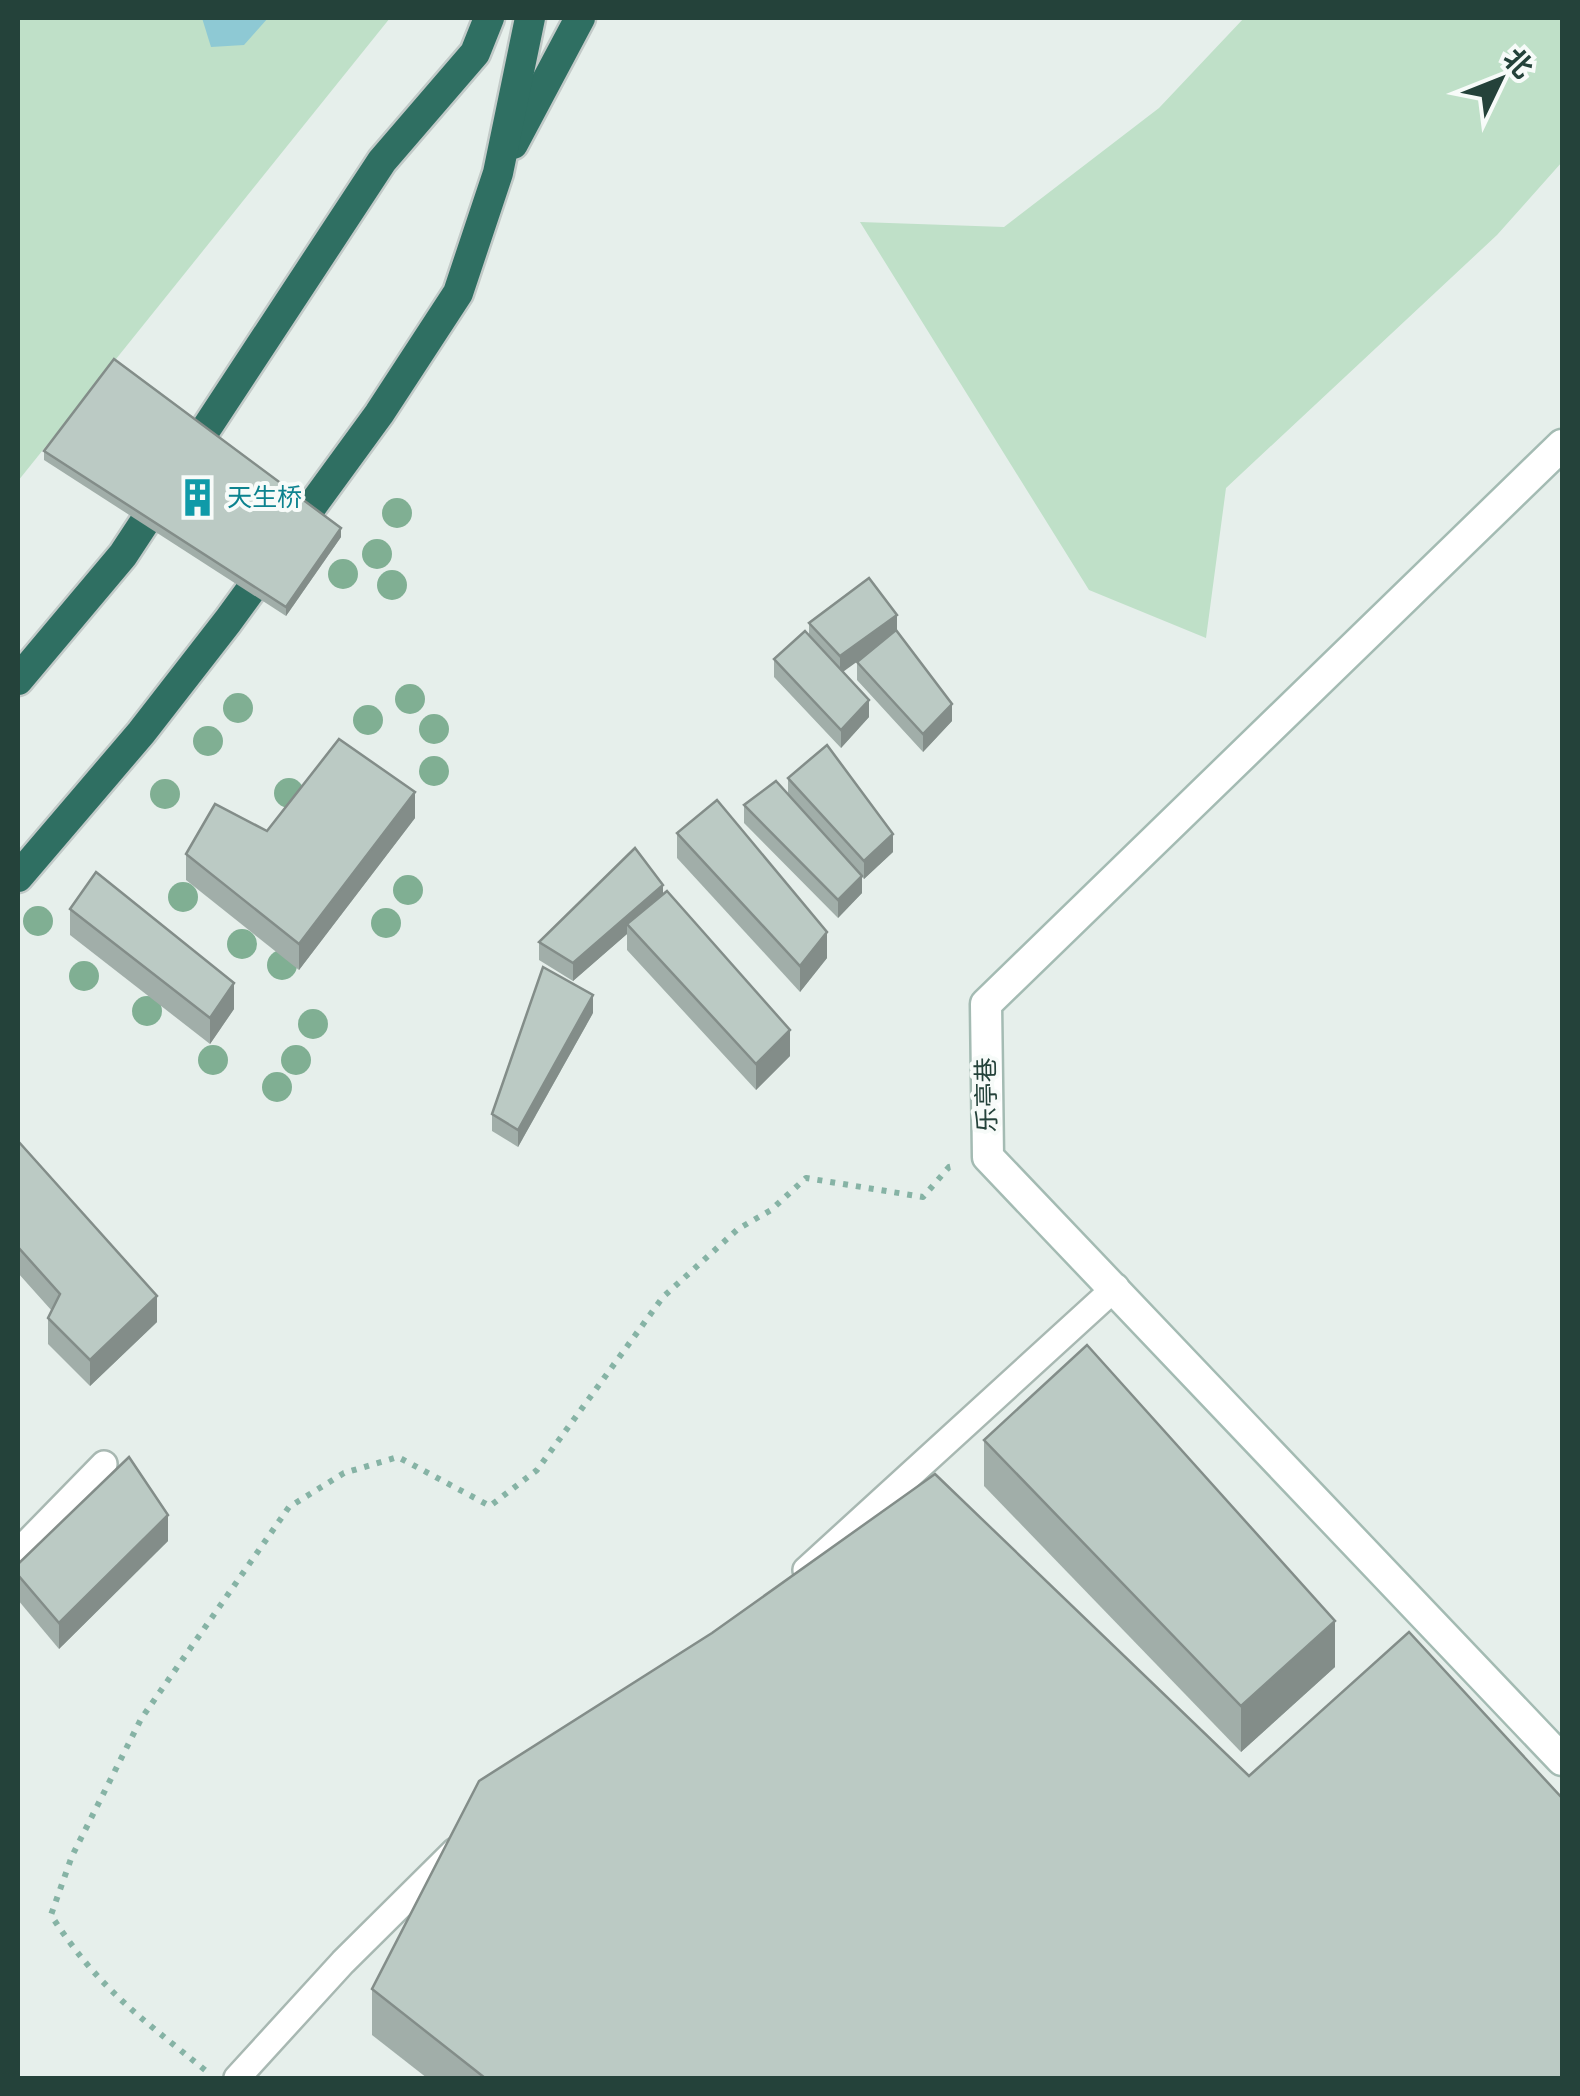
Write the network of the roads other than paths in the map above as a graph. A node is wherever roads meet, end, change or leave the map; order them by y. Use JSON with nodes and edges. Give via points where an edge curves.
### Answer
{"nodes":[{"id":1,"x":480,"y":18,"type":"edge"},
{"id":2,"x":489,"y":18,"type":"edge"},
{"id":3,"x":530,"y":18,"type":"edge"},
{"id":4,"x":580,"y":18,"type":"edge"},
{"id":5,"x":476,"y":53,"type":"junction"},
{"id":6,"x":498,"y":173,"type":"junction"},
{"id":7,"x":1562,"y":444,"type":"edge"},
{"id":8,"x":18,"y":680,"type":"edge"},
{"id":9,"x":18,"y":877,"type":"edge"},
{"id":10,"x":1116,"y":1287,"type":"junction"},
{"id":11,"x":104,"y":1464,"type":"dead end"},
{"id":12,"x":18,"y":1552,"type":"edge"},
{"id":13,"x":792,"y":1584,"type":"edge"},
{"id":14,"x":1562,"y":1760,"type":"edge"},
{"id":15,"x":479,"y":1827,"type":"edge"},
{"id":16,"x":237,"y":2078,"type":"edge"}],
"edges":[{"from":1,"to":5,"type":"highway"},
{"from":2,"to":5,"type":"highway"},
{"from":3,"to":6,"type":"highway"},
{"from":4,"to":6,"type":"highway"},
{"from":5,"to":8,"type":"highway","via":[[382,161],[122,555]]},
{"from":6,"to":9,"type":"highway","via":[[458,293],[379,414],[185,677]]},
{"from":7,"to":10,"type":"street","name":"乐亭巷","via":[[986,1004],[988,1157]]},
{"from":10,"to":13,"type":"lane"},
{"from":10,"to":14,"type":"street","name":"乐亭巷"},
{"from":11,"to":12,"type":"lane"},
{"from":15,"to":16,"type":"lane"}]}
